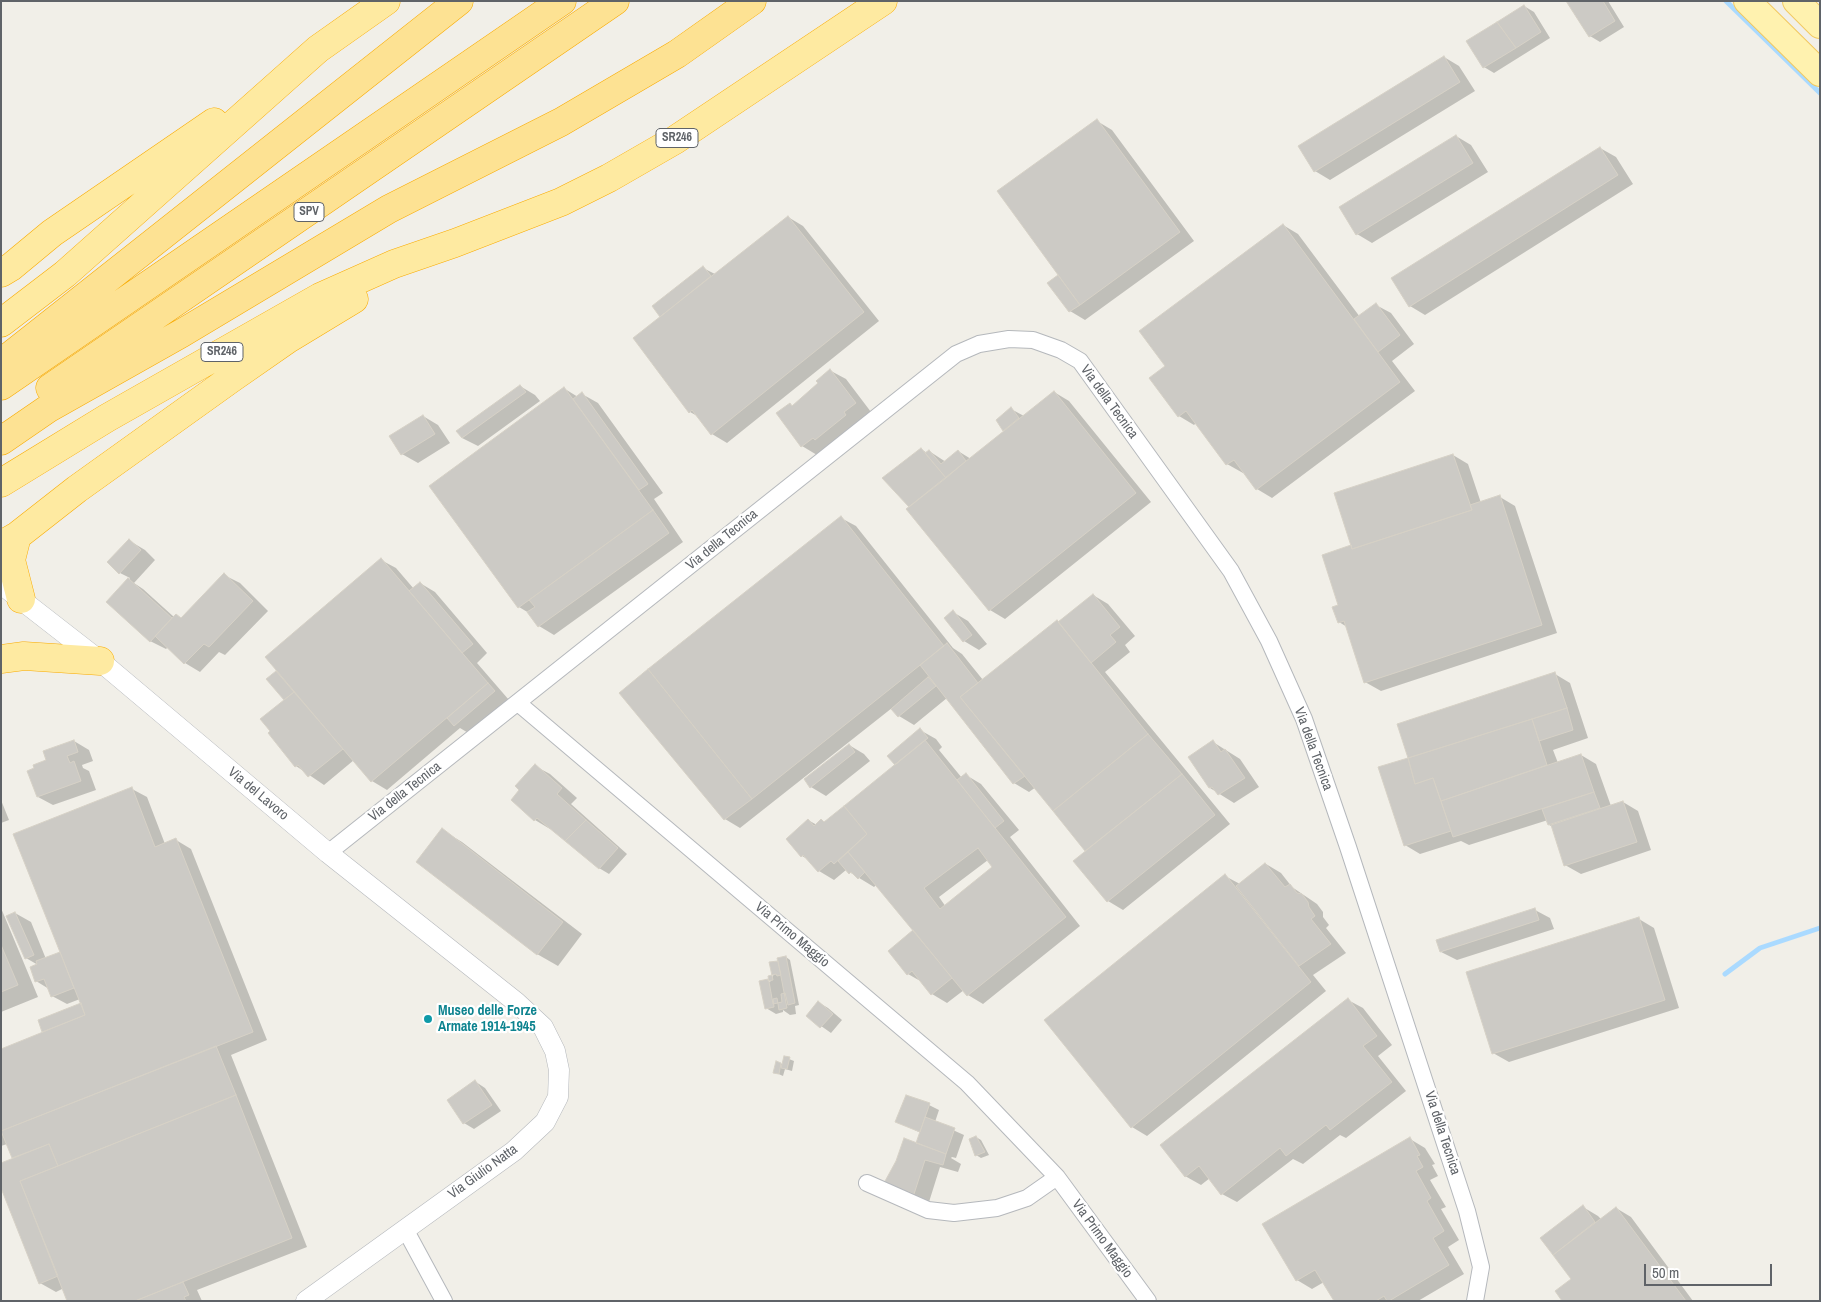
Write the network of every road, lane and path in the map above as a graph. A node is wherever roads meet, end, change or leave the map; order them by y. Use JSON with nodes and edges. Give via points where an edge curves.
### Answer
{"nodes":[{"id":1,"x":386,"y":1,"type":"edge"},
{"id":2,"x":459,"y":1,"type":"edge"},
{"id":3,"x":562,"y":1,"type":"edge"},
{"id":4,"x":615,"y":1,"type":"edge"},
{"id":5,"x":752,"y":1,"type":"edge"},
{"id":6,"x":882,"y":1,"type":"edge"},
{"id":7,"x":1747,"y":1,"type":"edge"},
{"id":8,"x":1796,"y":1,"type":"edge"},
{"id":9,"x":1820,"y":25,"type":"edge"},
{"id":10,"x":318,"y":49,"type":"junction"},
{"id":11,"x":1820,"y":73,"type":"edge"},
{"id":12,"x":455,"y":243,"type":"junction"},
{"id":13,"x":1,"y":272,"type":"edge"},
{"id":14,"x":1,"y":323,"type":"edge"},
{"id":15,"x":1,"y":363,"type":"edge"},
{"id":16,"x":1,"y":386,"type":"edge"},
{"id":17,"x":1,"y":421,"type":"edge"},
{"id":18,"x":1,"y":441,"type":"edge"},
{"id":19,"x":1,"y":483,"type":"edge"},
{"id":20,"x":9,"y":541,"type":"edge"},
{"id":21,"x":11,"y":592,"type":"edge"},
{"id":22,"x":1,"y":659,"type":"edge"},
{"id":23,"x":100,"y":661,"type":"junction"},
{"id":24,"x":518,"y":703,"type":"junction"},
{"id":25,"x":328,"y":854,"type":"junction"},
{"id":26,"x":516,"y":1002,"type":"joint"},
{"id":27,"x":1057,"y":1177,"type":"junction"},
{"id":28,"x":867,"y":1183,"type":"dead end"},
{"id":29,"x":404,"y":1229,"type":"junction"},
{"id":30,"x":306,"y":1301,"type":"edge"},
{"id":31,"x":444,"y":1301,"type":"edge"},
{"id":32,"x":1148,"y":1301,"type":"edge"},
{"id":33,"x":1475,"y":1301,"type":"edge"}],
"edges":[{"from":1,"to":10,"type":"highway"},
{"from":2,"to":15,"type":"highway"},
{"from":3,"to":16,"type":"highway","number":"SPV"},
{"from":4,"to":17,"type":"highway","number":"SPV"},
{"from":5,"to":18,"type":"highway","via":[[677,54],[562,122],[389,209],[49,408]]},
{"from":6,"to":12,"type":"highway","number":"SR246","via":[[674,140],[609,178],[561,202]]},
{"from":7,"to":11,"type":"main road"},
{"from":8,"to":9,"type":"main road"},
{"from":10,"to":13,"type":"highway","via":[[52,233]]},
{"from":10,"to":14,"type":"highway","via":[[65,274]]},
{"from":12,"to":19,"type":"highway","number":"SR246","via":[[394,264],[320,297],[107,418]]},
{"from":12,"to":20,"type":"highway","via":[[288,339]]},
{"from":20,"to":21,"type":"highway"},
{"from":21,"to":23,"type":"street","name":"Via del Lavoro"},
{"from":22,"to":23,"type":"highway","via":[[24,656]]},
{"from":23,"to":25,"type":"street","name":"Via del Lavoro"},
{"from":24,"to":25,"type":"street","name":"Via della Tecnica"},
{"from":24,"to":27,"type":"street","name":"Via Primo Maggio","via":[[967,1083]]},
{"from":24,"to":33,"type":"street","name":"Via della Tecnica","via":[[956,354],[979,344],[1008,338],[1033,340],[1080,361],[1231,571],[1304,718],[1467,1211],[1480,1267]]},
{"from":25,"to":26,"type":"street","name":"Via del Lavoro"},
{"from":26,"to":29,"type":"street","name":"Via Giulio Natta","via":[[544,1028],[559,1070],[558,1097],[545,1122],[514,1151]]},
{"from":27,"to":28,"type":"street","via":[[1028,1198],[997,1208],[954,1213],[928,1210]]},
{"from":27,"to":32,"type":"street","name":"Via Primo Maggio"},
{"from":29,"to":30,"type":"street","name":"Via Giulio Natta"},
{"from":29,"to":31,"type":"street"}]}
